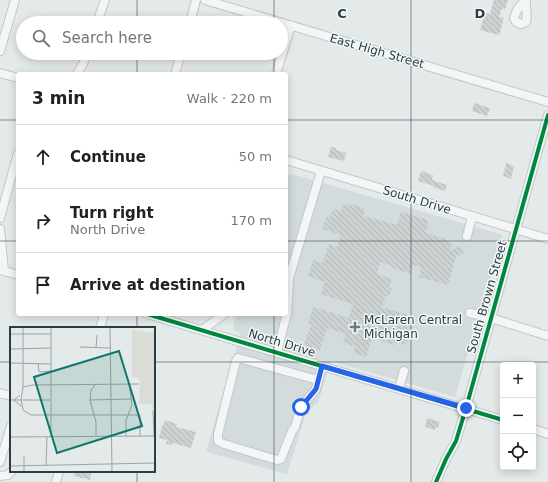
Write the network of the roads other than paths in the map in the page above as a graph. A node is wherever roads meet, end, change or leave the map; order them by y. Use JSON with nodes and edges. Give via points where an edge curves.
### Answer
{"nodes":[{"id":1,"x":15,"y":0,"type":"edge"},
{"id":2,"x":105,"y":0,"type":"edge"},
{"id":3,"x":196,"y":0,"type":"edge"},
{"id":4,"x":205,"y":0,"type":"edge"},
{"id":5,"x":99,"y":16,"type":"edge"},
{"id":6,"x":192,"y":16,"type":"edge"},
{"id":7,"x":260,"y":16,"type":"edge"},
{"id":8,"x":288,"y":24,"type":"edge"},
{"id":9,"x":291,"y":25,"type":"junction"},
{"id":10,"x":288,"y":35,"type":"edge"},
{"id":11,"x":0,"y":51,"type":"edge"},
{"id":12,"x":84,"y":60,"type":"edge"},
{"id":13,"x":179,"y":60,"type":"edge"},
{"id":14,"x":280,"y":60,"type":"edge"},
{"id":15,"x":78,"y":72,"type":"edge"},
{"id":16,"x":176,"y":72,"type":"edge"},
{"id":17,"x":277,"y":72,"type":"edge"},
{"id":18,"x":0,"y":73,"type":"edge"},
{"id":19,"x":16,"y":77,"type":"edge"},
{"id":20,"x":548,"y":102,"type":"edge"},
{"id":21,"x":548,"y":115,"type":"edge"},
{"id":22,"x":288,"y":161,"type":"edge"},
{"id":23,"x":321,"y":171,"type":"junction"},
{"id":24,"x":15,"y":178,"type":"edge"},
{"id":25,"x":472,"y":217,"type":"junction"},
{"id":26,"x":0,"y":218,"type":"edge"},
{"id":27,"x":0,"y":229,"type":"edge"},
{"id":28,"x":517,"y":230,"type":"junction"},
{"id":29,"x":467,"y":236,"type":"dead end"},
{"id":30,"x":548,"y":239,"type":"edge"},
{"id":31,"x":2,"y":270,"type":"edge"},
{"id":32,"x":16,"y":274,"type":"edge"},
{"id":33,"x":288,"y":313,"type":"edge"},
{"id":34,"x":470,"y":313,"type":"dead end"},
{"id":35,"x":103,"y":316,"type":"edge"},
{"id":36,"x":153,"y":316,"type":"edge"},
{"id":37,"x":221,"y":316,"type":"edge"},
{"id":38,"x":287,"y":316,"type":"edge"},
{"id":39,"x":491,"y":318,"type":"junction"},
{"id":40,"x":100,"y":327,"type":"edge"},
{"id":41,"x":202,"y":330,"type":"junction"},
{"id":42,"x":548,"y":336,"type":"edge"},
{"id":43,"x":276,"y":352,"type":"junction"},
{"id":44,"x":322,"y":366,"type":"junction"},
{"id":45,"x":404,"y":371,"type":"dead end"},
{"id":46,"x":318,"y":380,"type":"junction"},
{"id":47,"x":399,"y":388,"type":"junction"},
{"id":48,"x":0,"y":393,"type":"edge"},
{"id":49,"x":10,"y":396,"type":"edge"},
{"id":50,"x":466,"y":408,"type":"junction"},
{"id":51,"x":500,"y":419,"type":"edge"},
{"id":52,"x":10,"y":429,"type":"edge"},
{"id":53,"x":536,"y":430,"type":"edge"},
{"id":54,"x":548,"y":434,"type":"edge"},
{"id":55,"x":0,"y":462,"type":"edge"},
{"id":56,"x":11,"y":472,"type":"edge"},
{"id":57,"x":59,"y":472,"type":"edge"},
{"id":58,"x":0,"y":476,"type":"edge"},
{"id":59,"x":56,"y":482,"type":"edge"},
{"id":60,"x":436,"y":482,"type":"edge"}],
"edges":[{"from":1,"to":11,"type":"street"},
{"from":2,"to":5,"type":"street"},
{"from":3,"to":6,"type":"street"},
{"from":4,"to":7,"type":"street","name":"East High Street"},
{"from":8,"to":9,"type":"street","name":"East High Street"},
{"from":9,"to":10,"type":"street"},
{"from":9,"to":20,"type":"street","name":"East High Street"},
{"from":12,"to":15,"type":"street"},
{"from":13,"to":16,"type":"street"},
{"from":14,"to":17,"type":"street"},
{"from":18,"to":19,"type":"street"},
{"from":21,"to":28,"type":"street","name":"South Brown Street"},
{"from":22,"to":23,"type":"street","name":"South Drive"},
{"from":23,"to":25,"type":"street","name":"South Drive"},
{"from":23,"to":33,"type":"street","via":[[289,278]]},
{"from":24,"to":26,"type":"street"},
{"from":25,"to":28,"type":"street","name":"South Drive"},
{"from":25,"to":29,"type":"street"},
{"from":27,"to":31,"type":"street"},
{"from":28,"to":30,"type":"street","name":"South Drive"},
{"from":28,"to":39,"type":"street","name":"South Brown Street"},
{"from":31,"to":32,"type":"street"},
{"from":34,"to":39,"type":"street"},
{"from":35,"to":40,"type":"street"},
{"from":36,"to":41,"type":"street","name":"North Drive"},
{"from":37,"to":41,"type":"street"},
{"from":38,"to":43,"type":"street"},
{"from":39,"to":42,"type":"street"},
{"from":39,"to":50,"type":"street","name":"South Brown Street"},
{"from":41,"to":43,"type":"street","name":"North Drive"},
{"from":43,"to":44,"type":"street","name":"North Drive"},
{"from":44,"to":46,"type":"street"},
{"from":44,"to":47,"type":"street","name":"North Drive"},
{"from":45,"to":47,"type":"street"},
{"from":46,"to":46,"type":"street","via":[[316,389],[301,407],[281,459],[277,460],[218,441],[238,358]]},
{"from":47,"to":50,"type":"street","name":"North Drive"},
{"from":48,"to":49,"type":"street"},
{"from":50,"to":51,"type":"street","name":"North Drive"},
{"from":50,"to":60,"type":"street","name":"South Brown Street","via":[[456,441]]},
{"from":52,"to":55,"type":"street"},
{"from":53,"to":54,"type":"street"},
{"from":56,"to":58,"type":"street"},
{"from":57,"to":59,"type":"street"}]}
